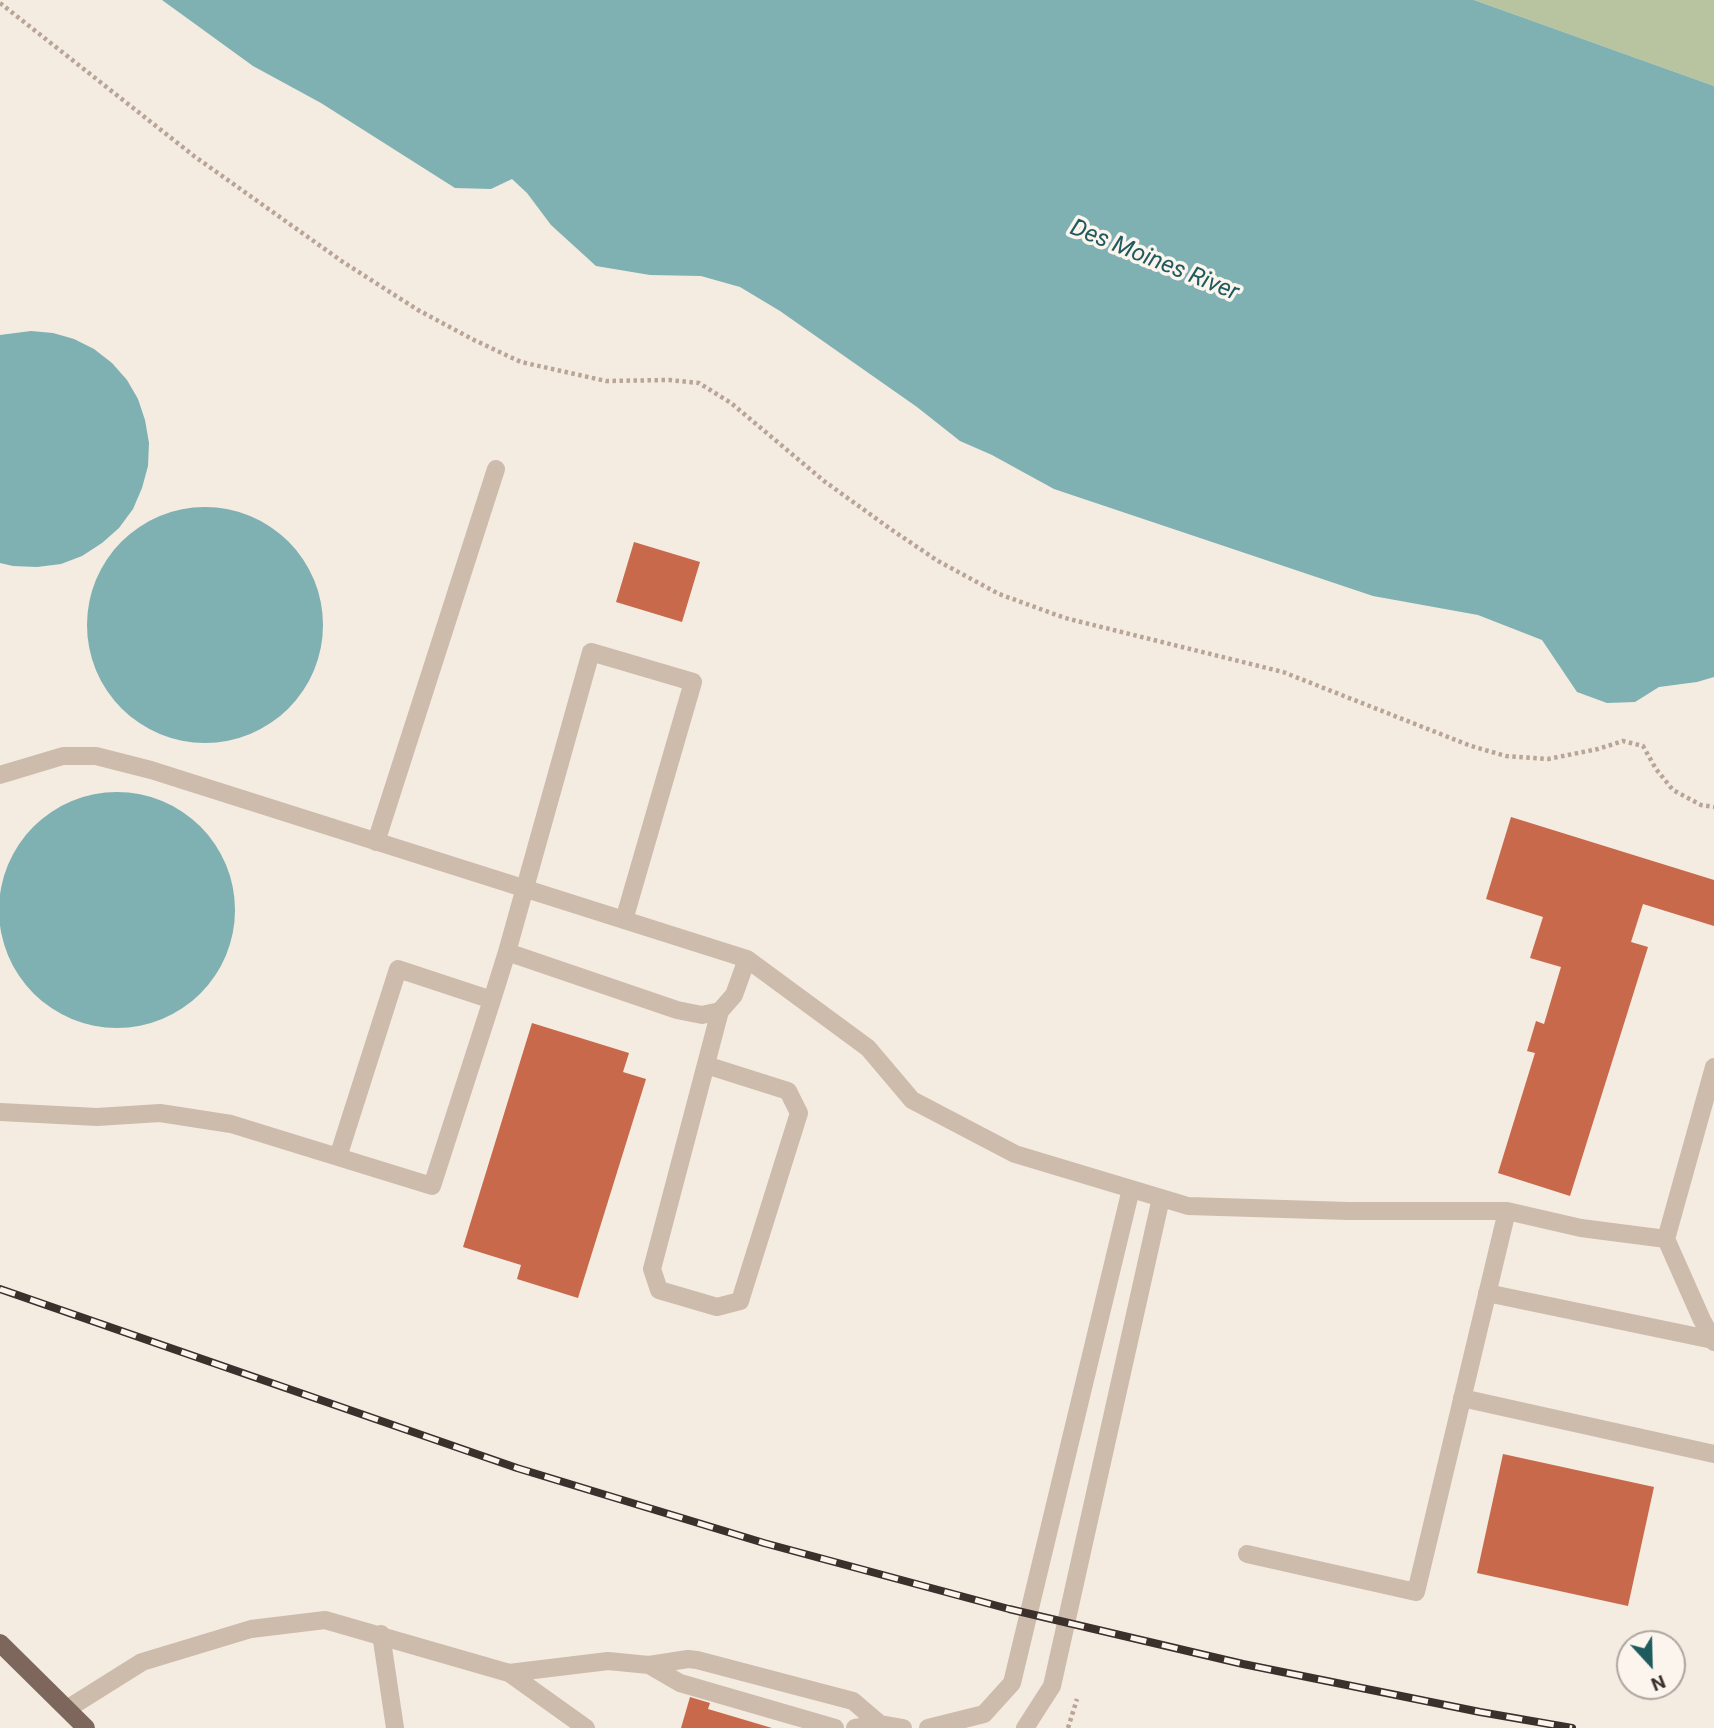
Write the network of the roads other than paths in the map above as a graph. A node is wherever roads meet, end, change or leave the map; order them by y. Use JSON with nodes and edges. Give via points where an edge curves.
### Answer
{"nodes":[{"id":1,"x":496,"y":469,"type":"dead end"},
{"id":2,"x":0,"y":775,"type":"edge"},
{"id":3,"x":376,"y":842,"type":"junction"},
{"id":4,"x":525,"y":889,"type":"junction"},
{"id":5,"x":624,"y":920,"type":"junction"},
{"id":6,"x":507,"y":952,"type":"junction"},
{"id":7,"x":747,"y":959,"type":"junction"},
{"id":8,"x":492,"y":1000,"type":"junction"},
{"id":9,"x":720,"y":1011,"type":"junction"},
{"id":10,"x":706,"y":1065,"type":"junction"},
{"id":11,"x":1714,"y":1067,"type":"edge"},
{"id":12,"x":0,"y":1112,"type":"edge"},
{"id":13,"x":338,"y":1157,"type":"junction"},
{"id":14,"x":1130,"y":1189,"type":"junction"},
{"id":15,"x":1161,"y":1198,"type":"junction"},
{"id":16,"x":1507,"y":1211,"type":"junction"},
{"id":17,"x":1666,"y":1239,"type":"junction"},
{"id":18,"x":1487,"y":1293,"type":"junction"},
{"id":19,"x":1714,"y":1341,"type":"edge"},
{"id":20,"x":1462,"y":1398,"type":"junction"},
{"id":21,"x":1714,"y":1454,"type":"edge"},
{"id":22,"x":1247,"y":1554,"type":"dead end"},
{"id":23,"x":381,"y":1634,"type":"junction"},
{"id":24,"x":0,"y":1643,"type":"edge"},
{"id":25,"x":649,"y":1665,"type":"junction"},
{"id":26,"x":509,"y":1673,"type":"junction"},
{"id":27,"x":67,"y":1709,"type":"junction"},
{"id":28,"x":880,"y":1724,"type":"junction"},
{"id":29,"x":86,"y":1728,"type":"edge"},
{"id":30,"x":395,"y":1728,"type":"edge"},
{"id":31,"x":586,"y":1728,"type":"edge"},
{"id":32,"x":835,"y":1728,"type":"edge"},
{"id":33,"x":855,"y":1728,"type":"edge"},
{"id":34,"x":903,"y":1728,"type":"edge"},
{"id":35,"x":928,"y":1728,"type":"edge"},
{"id":36,"x":1025,"y":1728,"type":"edge"}],
"edges":[{"from":1,"to":3,"type":"lane"},
{"from":2,"to":3,"type":"lane","via":[[63,756],[96,756]]},
{"from":3,"to":4,"type":"lane"},
{"from":4,"to":5,"type":"lane"},
{"from":4,"to":5,"type":"lane","via":[[591,652],[693,682]]},
{"from":4,"to":6,"type":"lane"},
{"from":5,"to":7,"type":"lane"},
{"from":6,"to":8,"type":"lane"},
{"from":6,"to":9,"type":"lane","via":[[677,1010]]},
{"from":7,"to":9,"type":"lane","via":[[734,995]]},
{"from":7,"to":14,"type":"lane","via":[[868,1048],[912,1100],[1015,1154]]},
{"from":8,"to":13,"type":"lane","via":[[432,1186]]},
{"from":8,"to":13,"type":"lane","via":[[398,969]]},
{"from":9,"to":10,"type":"lane"},
{"from":10,"to":10,"type":"lane","via":[[652,1269],[659,1290],[717,1307],[740,1301],[799,1113],[788,1091]]},
{"from":11,"to":17,"type":"lane"},
{"from":12,"to":13,"type":"lane","via":[[97,1117],[160,1113],[231,1124]]},
{"from":14,"to":15,"type":"lane"},
{"from":14,"to":35,"type":"lane","via":[[1012,1684],[985,1714]]},
{"from":15,"to":16,"type":"lane","via":[[1193,1208]]},
{"from":15,"to":36,"type":"lane","via":[[1052,1686]]},
{"from":16,"to":17,"type":"lane","via":[[1581,1228]]},
{"from":16,"to":18,"type":"lane"},
{"from":17,"to":19,"type":"lane"},
{"from":18,"to":19,"type":"lane"},
{"from":18,"to":20,"type":"lane"},
{"from":20,"to":21,"type":"lane"},
{"from":20,"to":22,"type":"lane","via":[[1416,1592]]},
{"from":23,"to":26,"type":"lane"},
{"from":23,"to":27,"type":"lane","via":[[325,1620],[251,1629],[142,1662]]},
{"from":23,"to":30,"type":"lane"},
{"from":24,"to":27,"type":"main road"},
{"from":25,"to":26,"type":"lane","via":[[608,1661]]},
{"from":25,"to":28,"type":"lane","via":[[688,1659],[736,1670],[853,1701]]},
{"from":25,"to":32,"type":"lane","via":[[680,1683]]},
{"from":26,"to":31,"type":"lane"},
{"from":27,"to":29,"type":"main road"},
{"from":28,"to":33,"type":"lane"},
{"from":28,"to":34,"type":"lane"}]}
